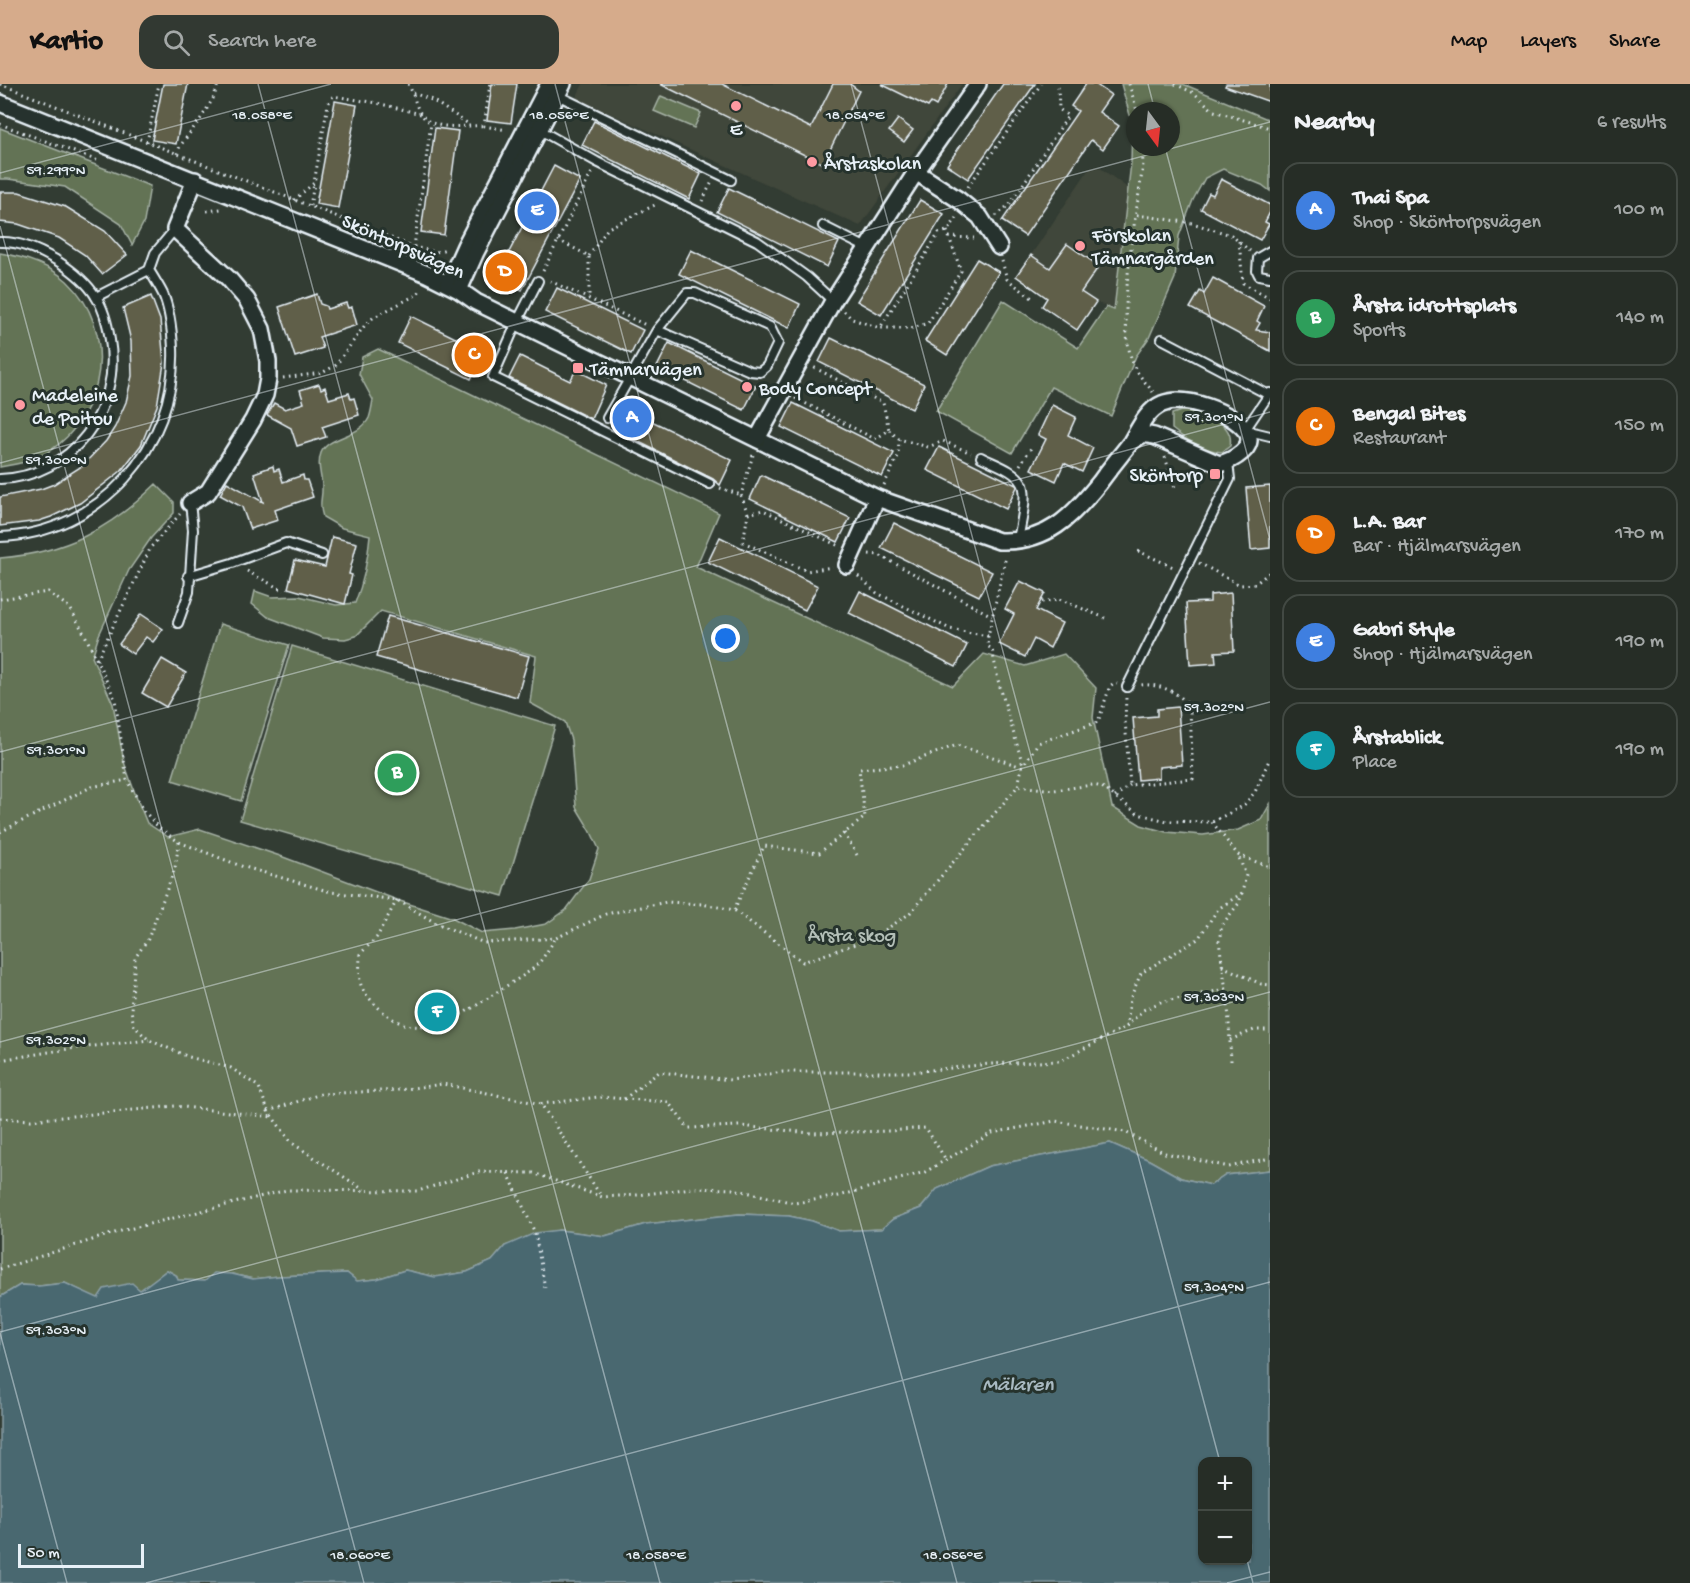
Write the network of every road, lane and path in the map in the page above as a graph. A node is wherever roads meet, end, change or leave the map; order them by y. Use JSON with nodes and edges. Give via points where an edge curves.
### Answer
{"nodes":[{"id":1,"x":0,"y":84,"type":"edge"},
{"id":2,"x":15,"y":84,"type":"edge"},
{"id":3,"x":159,"y":84,"type":"edge"},
{"id":4,"x":218,"y":84,"type":"edge"},
{"id":5,"x":408,"y":84,"type":"edge"},
{"id":6,"x":490,"y":84,"type":"edge"},
{"id":7,"x":978,"y":84,"type":"edge"},
{"id":8,"x":1041,"y":84,"type":"edge"},
{"id":9,"x":1058,"y":84,"type":"edge"},
{"id":10,"x":1129,"y":84,"type":"edge"},
{"id":11,"x":1175,"y":84,"type":"edge"},
{"id":12,"x":554,"y":88,"type":"edge"},
{"id":13,"x":13,"y":89,"type":"junction"},
{"id":14,"x":413,"y":93,"type":"junction"},
{"id":15,"x":1134,"y":102,"type":"edge"},
{"id":16,"x":0,"y":103,"type":"edge"},
{"id":17,"x":421,"y":114,"type":"junction"},
{"id":18,"x":431,"y":123,"type":"junction"},
{"id":19,"x":0,"y":124,"type":"edge"},
{"id":20,"x":470,"y":125,"type":"junction"},
{"id":21,"x":484,"y":126,"type":"junction"},
{"id":22,"x":534,"y":127,"type":"junction"},
{"id":23,"x":1270,"y":128,"type":"edge"},
{"id":24,"x":512,"y":131,"type":"dead end"},
{"id":25,"x":147,"y":142,"type":"junction"},
{"id":26,"x":177,"y":154,"type":"junction"},
{"id":27,"x":1143,"y":156,"type":"edge"},
{"id":28,"x":597,"y":162,"type":"junction"},
{"id":29,"x":106,"y":164,"type":"dead end"},
{"id":30,"x":916,"y":172,"type":"junction"},
{"id":31,"x":195,"y":180,"type":"junction"},
{"id":32,"x":731,"y":180,"type":"dead end"},
{"id":33,"x":314,"y":183,"type":"junction"},
{"id":34,"x":711,"y":183,"type":"dead end"},
{"id":35,"x":705,"y":195,"type":"dead end"},
{"id":36,"x":669,"y":197,"type":"junction"},
{"id":37,"x":294,"y":200,"type":"junction"},
{"id":38,"x":959,"y":200,"type":"junction"},
{"id":39,"x":310,"y":206,"type":"junction"},
{"id":40,"x":1137,"y":215,"type":"junction"},
{"id":41,"x":823,"y":226,"type":"dead end"},
{"id":42,"x":175,"y":230,"type":"junction"},
{"id":43,"x":947,"y":231,"type":"junction"},
{"id":44,"x":558,"y":240,"type":"junction"},
{"id":45,"x":0,"y":242,"type":"edge"},
{"id":46,"x":414,"y":247,"type":"junction"},
{"id":47,"x":450,"y":247,"type":"dead end"},
{"id":48,"x":999,"y":247,"type":"junction"},
{"id":49,"x":867,"y":248,"type":"junction"},
{"id":50,"x":1270,"y":251,"type":"edge"},
{"id":51,"x":590,"y":256,"type":"junction"},
{"id":52,"x":1258,"y":258,"type":"junction"},
{"id":53,"x":149,"y":270,"type":"junction"},
{"id":54,"x":1270,"y":277,"type":"edge"},
{"id":55,"x":538,"y":281,"type":"joint"},
{"id":56,"x":560,"y":286,"type":"dead end"},
{"id":57,"x":454,"y":287,"type":"junction"},
{"id":58,"x":420,"y":289,"type":"dead end"},
{"id":59,"x":96,"y":297,"type":"junction"},
{"id":60,"x":1032,"y":298,"type":"dead end"},
{"id":61,"x":590,"y":299,"type":"junction"},
{"id":62,"x":833,"y":301,"type":"junction"},
{"id":63,"x":517,"y":322,"type":"junction"},
{"id":64,"x":880,"y":328,"type":"junction"},
{"id":65,"x":657,"y":330,"type":"junction"},
{"id":66,"x":1162,"y":339,"type":"dead end"},
{"id":67,"x":801,"y":360,"type":"junction"},
{"id":68,"x":628,"y":377,"type":"junction"},
{"id":69,"x":268,"y":379,"type":"junction"},
{"id":70,"x":784,"y":392,"type":"junction"},
{"id":71,"x":1270,"y":394,"type":"edge"},
{"id":72,"x":1161,"y":404,"type":"junction"},
{"id":73,"x":607,"y":418,"type":"dead end"},
{"id":74,"x":889,"y":430,"type":"junction"},
{"id":75,"x":1245,"y":430,"type":"junction"},
{"id":76,"x":1270,"y":436,"type":"edge"},
{"id":77,"x":757,"y":439,"type":"junction"},
{"id":78,"x":899,"y":439,"type":"junction"},
{"id":79,"x":1131,"y":442,"type":"junction"},
{"id":80,"x":1033,"y":445,"type":"dead end"},
{"id":81,"x":1163,"y":452,"type":"dead end"},
{"id":82,"x":981,"y":457,"type":"joint"},
{"id":83,"x":1021,"y":462,"type":"dead end"},
{"id":84,"x":1227,"y":462,"type":"junction"},
{"id":85,"x":0,"y":479,"type":"edge"},
{"id":86,"x":710,"y":484,"type":"joint"},
{"id":87,"x":1175,"y":488,"type":"dead end"},
{"id":88,"x":741,"y":495,"type":"junction"},
{"id":89,"x":877,"y":498,"type":"junction"},
{"id":90,"x":190,"y":503,"type":"junction"},
{"id":91,"x":748,"y":514,"type":"junction"},
{"id":92,"x":0,"y":537,"type":"edge"},
{"id":93,"x":1014,"y":542,"type":"junction"},
{"id":94,"x":1137,"y":551,"type":"dead end"},
{"id":95,"x":322,"y":555,"type":"dead end"},
{"id":96,"x":850,"y":558,"type":"junction"},
{"id":97,"x":1189,"y":558,"type":"junction"},
{"id":98,"x":232,"y":563,"type":"junction"},
{"id":99,"x":1183,"y":572,"type":"junction"},
{"id":100,"x":1270,"y":572,"type":"edge"},
{"id":101,"x":188,"y":576,"type":"junction"},
{"id":102,"x":284,"y":591,"type":"dead end"},
{"id":103,"x":0,"y":599,"type":"edge"},
{"id":104,"x":1042,"y":603,"type":"dead end"},
{"id":105,"x":992,"y":616,"type":"junction"},
{"id":106,"x":1105,"y":618,"type":"dead end"},
{"id":107,"x":178,"y":623,"type":"dead end"},
{"id":108,"x":988,"y":636,"type":"junction"},
{"id":109,"x":97,"y":660,"type":"junction"},
{"id":110,"x":1127,"y":687,"type":"junction"},
{"id":111,"x":1270,"y":758,"type":"edge"},
{"id":112,"x":1022,"y":766,"type":"junction"},
{"id":113,"x":127,"y":780,"type":"junction"},
{"id":114,"x":1130,"y":784,"type":"junction"},
{"id":115,"x":1018,"y":786,"type":"junction"},
{"id":116,"x":1115,"y":796,"type":"junction"},
{"id":117,"x":1212,"y":822,"type":"junction"},
{"id":118,"x":0,"y":832,"type":"edge"},
{"id":119,"x":844,"y":833,"type":"junction"},
{"id":120,"x":179,"y":842,"type":"junction"},
{"id":121,"x":857,"y":855,"type":"dead end"},
{"id":122,"x":1238,"y":855,"type":"junction"},
{"id":123,"x":1270,"y":867,"type":"edge"},
{"id":124,"x":1242,"y":893,"type":"junction"},
{"id":125,"x":397,"y":900,"type":"junction"},
{"id":126,"x":734,"y":910,"type":"junction"},
{"id":127,"x":556,"y":938,"type":"junction"},
{"id":128,"x":1222,"y":966,"type":"junction"},
{"id":129,"x":1270,"y":985,"type":"edge"},
{"id":130,"x":1226,"y":989,"type":"junction"},
{"id":131,"x":1127,"y":1026,"type":"junction"},
{"id":132,"x":1270,"y":1030,"type":"edge"},
{"id":133,"x":149,"y":1040,"type":"junction"},
{"id":134,"x":1230,"y":1040,"type":"junction"},
{"id":135,"x":0,"y":1060,"type":"edge"},
{"id":136,"x":1231,"y":1061,"type":"dead end"},
{"id":137,"x":624,"y":1099,"type":"junction"},
{"id":138,"x":542,"y":1104,"type":"junction"},
{"id":139,"x":268,"y":1111,"type":"junction"},
{"id":140,"x":273,"y":1117,"type":"junction"},
{"id":141,"x":0,"y":1118,"type":"edge"},
{"id":142,"x":1270,"y":1158,"type":"edge"},
{"id":143,"x":946,"y":1160,"type":"junction"},
{"id":144,"x":507,"y":1173,"type":"junction"},
{"id":145,"x":365,"y":1191,"type":"junction"},
{"id":146,"x":602,"y":1197,"type":"junction"},
{"id":147,"x":0,"y":1269,"type":"edge"},
{"id":148,"x":545,"y":1288,"type":"dead end"}],
"edges":[{"from":1,"to":13,"type":"path"},
{"from":2,"to":13,"type":"path"},
{"from":3,"to":25,"type":"path"},
{"from":4,"to":26,"type":"path","via":[[214,97]]},
{"from":5,"to":14,"type":"path"},
{"from":6,"to":21,"type":"path"},
{"from":7,"to":30,"type":"street"},
{"from":8,"to":38,"type":"path"},
{"from":9,"to":48,"type":"path","via":[[1059,109],[1068,116],[1010,204],[996,215]]},
{"from":10,"to":15,"type":"path"},
{"from":11,"to":23,"type":"path","via":[[1194,93],[1214,111]]},
{"from":12,"to":22,"type":"street"},
{"from":12,"to":32,"type":"lane"},
{"from":13,"to":25,"type":"path"},
{"from":14,"to":17,"type":"path"},
{"from":14,"to":20,"type":"path","via":[[432,100]]},
{"from":16,"to":31,"type":"street","name":"Sköntorpsvägen"},
{"from":17,"to":18,"type":"path"},
{"from":17,"to":33,"type":"path","via":[[333,96],[328,104]]},
{"from":18,"to":20,"type":"path"},
{"from":18,"to":46,"type":"path"},
{"from":19,"to":29,"type":"path"},
{"from":20,"to":21,"type":"path"},
{"from":21,"to":24,"type":"path"},
{"from":22,"to":28,"type":"lane"},
{"from":22,"to":57,"type":"street","via":[[476,252]]},
{"from":25,"to":26,"type":"path"},
{"from":26,"to":37,"type":"path"},
{"from":27,"to":40,"type":"path"},
{"from":28,"to":36,"type":"lane"},
{"from":28,"to":44,"type":"path"},
{"from":30,"to":38,"type":"street"},
{"from":30,"to":49,"type":"street"},
{"from":31,"to":42,"type":"street"},
{"from":31,"to":57,"type":"street","name":"Sköntorpsvägen"},
{"from":33,"to":37,"type":"path"},
{"from":33,"to":39,"type":"path"},
{"from":34,"to":35,"type":"path"},
{"from":36,"to":51,"type":"path","via":[[608,228]]},
{"from":36,"to":62,"type":"lane","via":[[757,241]]},
{"from":37,"to":39,"type":"path"},
{"from":38,"to":43,"type":"path","via":[[957,218]]},
{"from":38,"to":48,"type":"street","via":[[980,217]]},
{"from":39,"to":46,"type":"path"},
{"from":40,"to":52,"type":"path","via":[[1192,222],[1232,235]]},
{"from":40,"to":72,"type":"path","via":[[1126,309],[1127,339],[1134,366]]},
{"from":41,"to":49,"type":"lane"},
{"from":42,"to":53,"type":"lane","via":[[154,253]]},
{"from":42,"to":69,"type":"street","via":[[247,300],[262,328]]},
{"from":43,"to":64,"type":"path","via":[[939,233]]},
{"from":43,"to":64,"type":"path","via":[[961,271],[928,323],[913,328]]},
{"from":44,"to":51,"type":"path"},
{"from":44,"to":55,"type":"path"},
{"from":45,"to":59,"type":"lane","via":[[40,251],[69,268]]},
{"from":46,"to":47,"type":"path","via":[[436,252]]},
{"from":48,"to":60,"type":"path","via":[[1007,279]]},
{"from":49,"to":62,"type":"street"},
{"from":50,"to":52,"type":"lane"},
{"from":51,"to":61,"type":"path"},
{"from":52,"to":54,"type":"lane","via":[[1259,275]]},
{"from":53,"to":59,"type":"lane"},
{"from":53,"to":92,"type":"lane","via":[[163,296],[172,330],[174,366],[168,402],[156,435],[138,466],[113,492],[84,513],[52,528]]},
{"from":55,"to":63,"type":"lane"},
{"from":56,"to":61,"type":"path"},
{"from":57,"to":63,"type":"street","name":"Sköntorpsvägen"},
{"from":58,"to":69,"type":"path","via":[[418,294],[365,325],[336,365],[322,373]]},
{"from":59,"to":85,"type":"lane","via":[[107,324],[113,357],[109,391],[96,422],[74,449],[46,468],[14,479]]},
{"from":61,"to":65,"type":"path"},
{"from":62,"to":64,"type":"path","via":[[852,319]]},
{"from":62,"to":67,"type":"street"},
{"from":63,"to":68,"type":"street","name":"Sköntorpsvägen"},
{"from":63,"to":86,"type":"lane","via":[[493,377]]},
{"from":65,"to":65,"type":"lane","via":[[750,371],[760,372],[767,366],[778,343],[770,327],[695,293],[687,293]]},
{"from":65,"to":68,"type":"lane"},
{"from":66,"to":71,"type":"lane"},
{"from":67,"to":70,"type":"street"},
{"from":67,"to":74,"type":"path","via":[[883,403]]},
{"from":68,"to":73,"type":"lane"},
{"from":68,"to":77,"type":"street","name":"Sköntorpsvägen"},
{"from":69,"to":90,"type":"street","via":[[254,420],[234,453],[208,492]]},
{"from":70,"to":74,"type":"path","via":[[875,439]]},
{"from":70,"to":77,"type":"street"},
{"from":71,"to":75,"type":"lane"},
{"from":72,"to":75,"type":"street","via":[[1201,404]]},
{"from":72,"to":79,"type":"street","via":[[1146,418]]},
{"from":74,"to":78,"type":"path"},
{"from":75,"to":76,"type":"lane"},
{"from":75,"to":84,"type":"street","via":[[1246,448]]},
{"from":77,"to":88,"type":"path"},
{"from":77,"to":89,"type":"street","name":"Sköntorpsvägen"},
{"from":78,"to":82,"type":"path","via":[[928,447],[943,441]]},
{"from":78,"to":89,"type":"path","via":[[898,456]]},
{"from":79,"to":84,"type":"street","via":[[1143,434],[1154,436],[1211,462]]},
{"from":79,"to":93,"type":"street","via":[[1072,515],[1037,537]]},
{"from":80,"to":83,"type":"path"},
{"from":81,"to":87,"type":"path"},
{"from":82,"to":93,"type":"lane","via":[[1023,483],[1025,492]]},
{"from":84,"to":97,"type":"lane","via":[[1230,480]]},
{"from":86,"to":88,"type":"path"},
{"from":88,"to":91,"type":"path"},
{"from":89,"to":93,"type":"street","name":"Sköntorpsvägen","via":[[988,538]]},
{"from":89,"to":96,"type":"street"},
{"from":90,"to":101,"type":"lane","via":[[193,530]]},
{"from":90,"to":109,"type":"path","via":[[151,547]]},
{"from":91,"to":96,"type":"path","via":[[763,510]]},
{"from":91,"to":96,"type":"path","via":[[743,542],[807,571]]},
{"from":93,"to":105,"type":"path"},
{"from":94,"to":99,"type":"path"},
{"from":95,"to":98,"type":"lane","via":[[286,543]]},
{"from":96,"to":105,"type":"path","via":[[879,555]]},
{"from":96,"to":108,"type":"path","via":[[877,593],[950,629]]},
{"from":97,"to":99,"type":"lane"},
{"from":97,"to":100,"type":"path","via":[[1240,585],[1255,584]]},
{"from":98,"to":101,"type":"lane"},
{"from":98,"to":102,"type":"path"},
{"from":99,"to":110,"type":"lane"},
{"from":101,"to":107,"type":"lane","via":[[189,592]]},
{"from":103,"to":109,"type":"path","via":[[48,592],[70,608]]},
{"from":104,"to":106,"type":"path","via":[[1059,599]]},
{"from":105,"to":108,"type":"path"},
{"from":108,"to":112,"type":"path","via":[[987,646],[992,649]]},
{"from":109,"to":113,"type":"path","via":[[115,699]]},
{"from":110,"to":112,"type":"path","via":[[1114,683],[1110,686],[1098,722],[1038,742]]},
{"from":110,"to":114,"type":"path","via":[[1125,720]]},
{"from":110,"to":114,"type":"path","via":[[1147,684],[1169,690],[1187,702],[1193,779]]},
{"from":111,"to":117,"type":"path","via":[[1255,792],[1243,806]]},
{"from":112,"to":115,"type":"path"},
{"from":112,"to":119,"type":"path","via":[[957,745],[903,765],[859,769],[865,818]]},
{"from":113,"to":118,"type":"path","via":[[91,787]]},
{"from":113,"to":120,"type":"path","via":[[144,811]]},
{"from":114,"to":116,"type":"path"},
{"from":115,"to":116,"type":"path","via":[[1054,790],[1093,785]]},
{"from":115,"to":126,"type":"path","via":[[909,914],[873,938],[803,962]]},
{"from":116,"to":117,"type":"path","via":[[1138,814],[1167,821]]},
{"from":117,"to":122,"type":"path"},
{"from":119,"to":121,"type":"path"},
{"from":119,"to":126,"type":"path","via":[[819,853],[764,846]]},
{"from":120,"to":125,"type":"path","via":[[241,867],[331,892]]},
{"from":120,"to":133,"type":"path","via":[[175,868],[148,939],[135,958],[132,1018],[134,1026]]},
{"from":122,"to":123,"type":"path"},
{"from":122,"to":124,"type":"path","via":[[1246,875]]},
{"from":124,"to":128,"type":"path","via":[[1222,925]]},
{"from":124,"to":131,"type":"path","via":[[1218,909],[1198,939],[1141,973],[1130,999]]},
{"from":125,"to":127,"type":"path","via":[[436,923],[484,943]]},
{"from":125,"to":127,"type":"path","via":[[377,937],[360,954],[359,984],[391,1019],[410,1025],[435,1026],[452,1020],[537,964]]},
{"from":126,"to":127,"type":"path","via":[[702,903],[667,902],[606,914]]},
{"from":128,"to":129,"type":"path"},
{"from":128,"to":130,"type":"path"},
{"from":130,"to":131,"type":"path","via":[[1161,1002],[1143,1010]]},
{"from":130,"to":134,"type":"path"},
{"from":131,"to":137,"type":"path","via":[[1060,1061],[912,1072],[783,1072],[730,1080],[659,1072]]},
{"from":132,"to":134,"type":"path","via":[[1254,1030]]},
{"from":133,"to":135,"type":"path"},
{"from":133,"to":139,"type":"path","via":[[189,1057],[231,1068],[260,1087]]},
{"from":134,"to":136,"type":"path"},
{"from":137,"to":138,"type":"path","via":[[599,1097]]},
{"from":137,"to":143,"type":"path","via":[[668,1102],[688,1128],[740,1126],[811,1133],[926,1128]]},
{"from":138,"to":139,"type":"path","via":[[443,1084],[321,1094]]},
{"from":138,"to":146,"type":"path"},
{"from":139,"to":140,"type":"path"},
{"from":140,"to":141,"type":"path","via":[[175,1106],[31,1120]]},
{"from":140,"to":145,"type":"path","via":[[292,1143]]},
{"from":142,"to":143,"type":"path","via":[[1229,1167],[1164,1153],[1125,1132],[1055,1121],[993,1133]]},
{"from":143,"to":146,"type":"path","via":[[925,1172],[839,1196],[795,1203],[733,1189],[692,1188]]},
{"from":144,"to":145,"type":"path","via":[[479,1172],[418,1191]]},
{"from":144,"to":146,"type":"path","via":[[532,1173]]},
{"from":144,"to":148,"type":"path","via":[[535,1233]]},
{"from":145,"to":147,"type":"path","via":[[287,1190],[121,1231]]}]}
